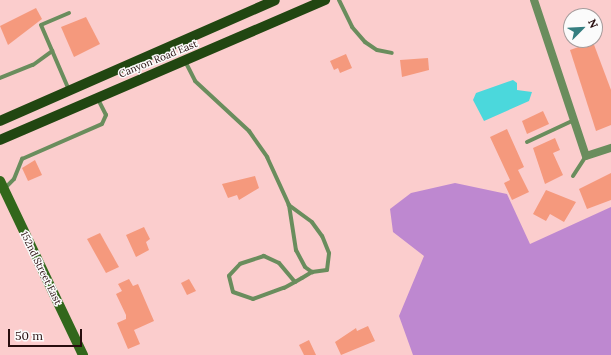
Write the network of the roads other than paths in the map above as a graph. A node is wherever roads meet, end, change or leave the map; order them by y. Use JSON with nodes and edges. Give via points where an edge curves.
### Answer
{"nodes":[{"id":1,"x":275,"y":0,"type":"edge"},
{"id":2,"x":325,"y":0,"type":"edge"},
{"id":3,"x":339,"y":0,"type":"edge"},
{"id":4,"x":534,"y":0,"type":"edge"},
{"id":5,"x":69,"y":12,"type":"dead end"},
{"id":6,"x":52,"y":52,"type":"junction"},
{"id":7,"x":392,"y":54,"type":"dead end"},
{"id":8,"x":185,"y":61,"type":"junction"},
{"id":9,"x":0,"y":78,"type":"edge"},
{"id":10,"x":69,"y":90,"type":"junction"},
{"id":11,"x":97,"y":97,"type":"junction"},
{"id":12,"x":574,"y":120,"type":"junction"},
{"id":13,"x":0,"y":121,"type":"edge"},
{"id":14,"x":0,"y":140,"type":"edge"},
{"id":15,"x":527,"y":142,"type":"dead end"},
{"id":16,"x":611,"y":148,"type":"edge"},
{"id":17,"x":586,"y":156,"type":"junction"},
{"id":18,"x":573,"y":176,"type":"dead end"},
{"id":19,"x":2,"y":185,"type":"edge"},
{"id":20,"x":289,"y":205,"type":"junction"},
{"id":21,"x":312,"y":272,"type":"junction"},
{"id":22,"x":295,"y":282,"type":"junction"},
{"id":23,"x":83,"y":355,"type":"edge"}],
"edges":[{"from":1,"to":10,"type":"main road","name":"Canyon Road East"},
{"from":2,"to":8,"type":"main road","name":"Canyon Road East"},
{"from":3,"to":7,"type":"lane","via":[[352,27],[365,42],[377,50]]},
{"from":4,"to":12,"type":"street"},
{"from":5,"to":6,"type":"lane","via":[[41,25]]},
{"from":6,"to":9,"type":"lane","via":[[33,65]]},
{"from":6,"to":10,"type":"lane"},
{"from":8,"to":11,"type":"main road","name":"Canyon Road East"},
{"from":8,"to":20,"type":"lane","via":[[195,81],[259,143]]},
{"from":10,"to":13,"type":"main road","name":"Canyon Road East"},
{"from":11,"to":14,"type":"main road","name":"Canyon Road East"},
{"from":11,"to":19,"type":"lane","via":[[106,115],[102,124],[22,159],[14,179]]},
{"from":12,"to":15,"type":"lane"},
{"from":12,"to":17,"type":"street"},
{"from":16,"to":17,"type":"street"},
{"from":17,"to":18,"type":"lane"},
{"from":19,"to":23,"type":"street","name":"152nd Street East"},
{"from":20,"to":21,"type":"lane","via":[[296,250],[305,267]]},
{"from":20,"to":21,"type":"lane","via":[[312,222],[329,253],[327,270]]},
{"from":21,"to":22,"type":"lane"},
{"from":22,"to":22,"type":"lane","via":[[261,297],[244,298],[233,292],[229,276],[240,264],[264,256],[279,263]]}]}
